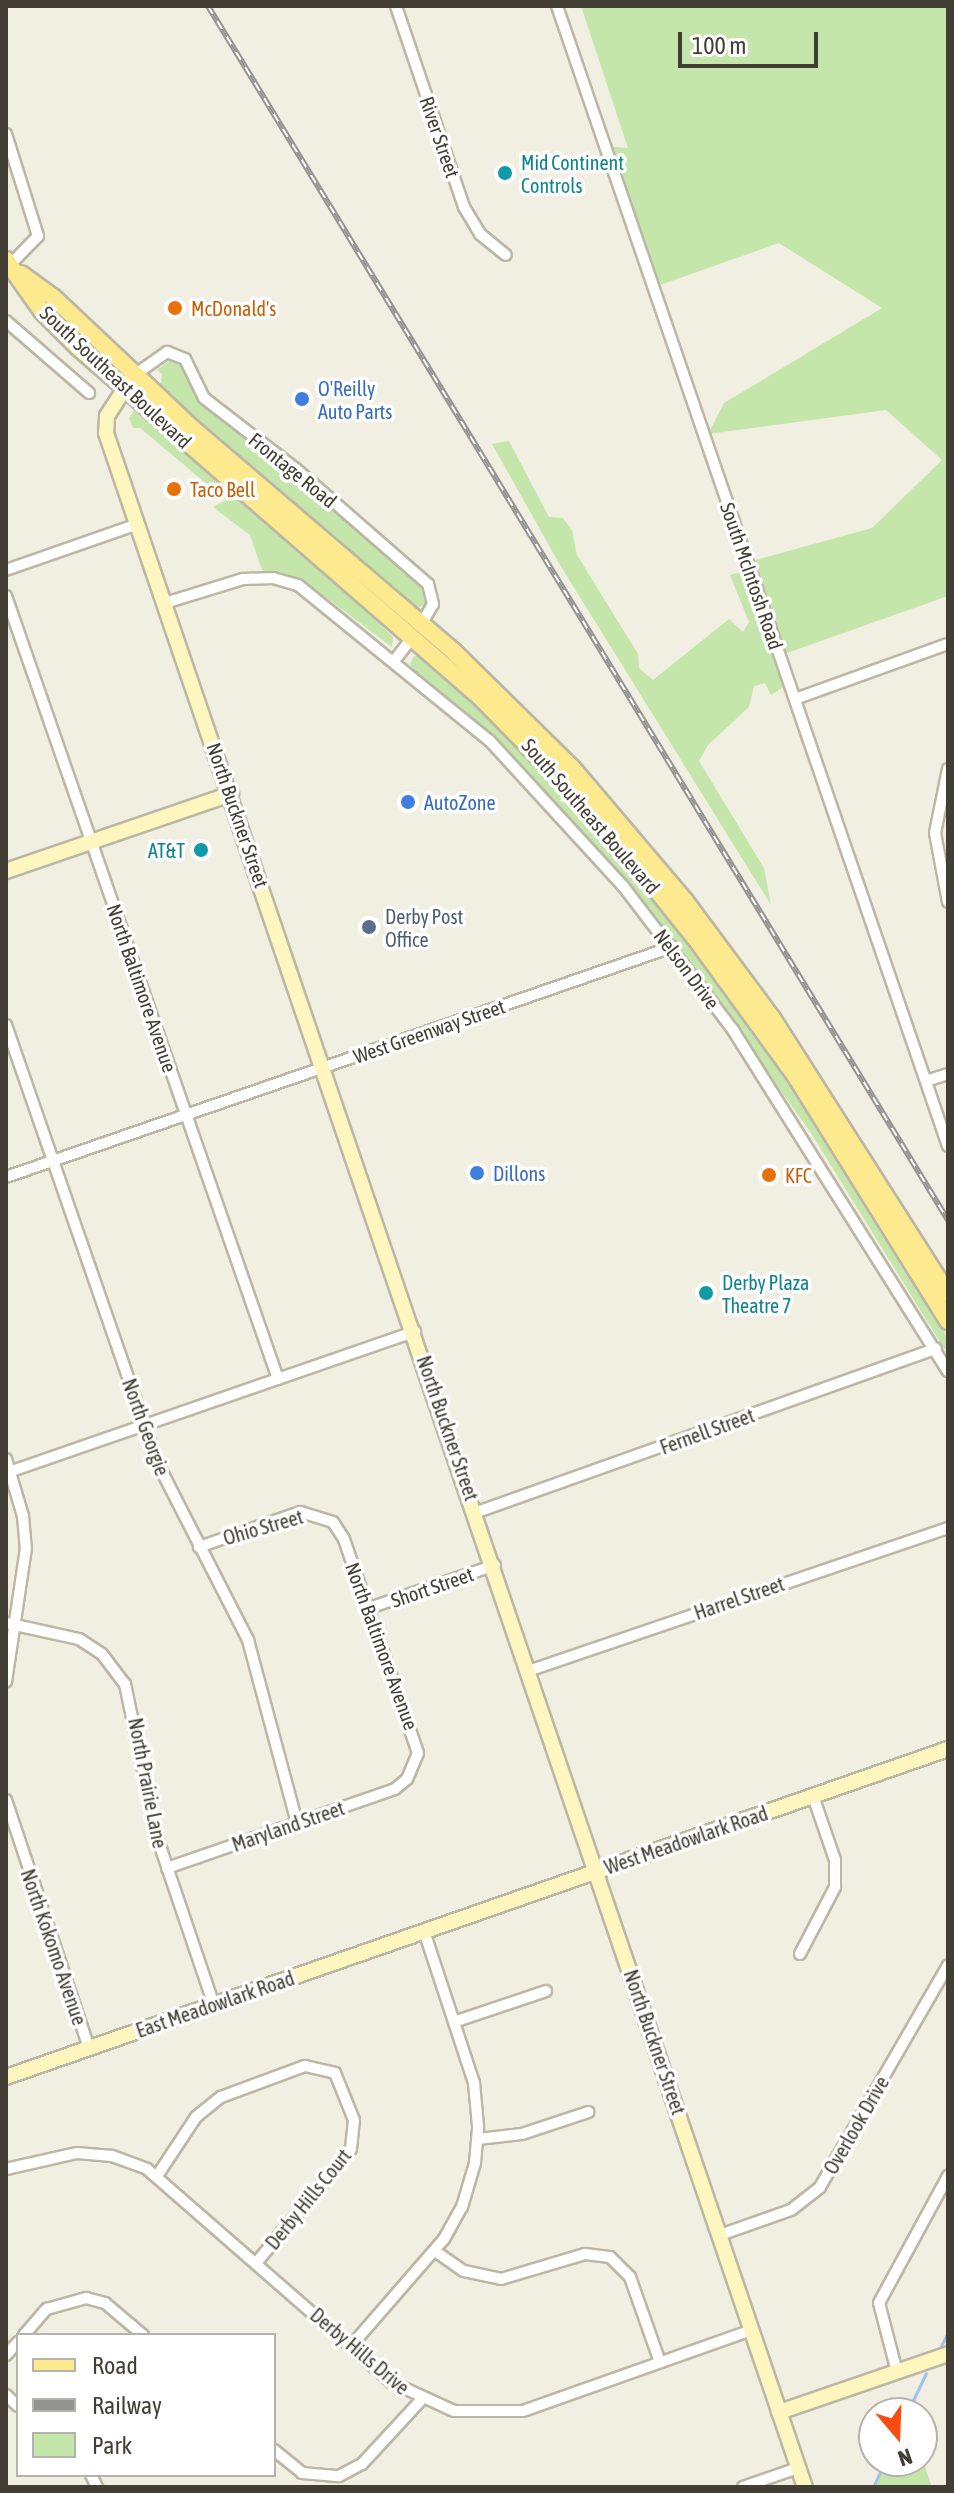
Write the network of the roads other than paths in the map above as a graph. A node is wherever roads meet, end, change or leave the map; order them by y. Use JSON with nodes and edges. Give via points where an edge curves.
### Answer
{"nodes":[{"id":1,"x":396,"y":6,"type":"edge"},
{"id":2,"x":557,"y":6,"type":"edge"},
{"id":3,"x":6,"y":134,"type":"edge"},
{"id":4,"x":506,"y":255,"type":"dead end"},
{"id":5,"x":7,"y":265,"type":"edge"},
{"id":6,"x":6,"y":321,"type":"edge"},
{"id":7,"x":128,"y":382,"type":"junction"},
{"id":8,"x":89,"y":393,"type":"dead end"},
{"id":9,"x":138,"y":524,"type":"junction"},
{"id":10,"x":6,"y":570,"type":"edge"},
{"id":11,"x":361,"y":594,"type":"junction"},
{"id":12,"x":6,"y":596,"type":"edge"},
{"id":13,"x":165,"y":603,"type":"junction"},
{"id":14,"x":422,"y":623,"type":"junction"},
{"id":15,"x":412,"y":638,"type":"junction"},
{"id":16,"x":948,"y":644,"type":"edge"},
{"id":17,"x":394,"y":661,"type":"junction"},
{"id":18,"x":468,"y":665,"type":"junction"},
{"id":19,"x":795,"y":699,"type":"junction"},
{"id":20,"x":948,"y":769,"type":"edge"},
{"id":21,"x":231,"y":794,"type":"junction"},
{"id":22,"x":92,"y":842,"type":"junction"},
{"id":23,"x":6,"y":871,"type":"edge"},
{"id":24,"x":948,"y":902,"type":"edge"},
{"id":25,"x":672,"y":947,"type":"junction"},
{"id":26,"x":6,"y":1025,"type":"edge"},
{"id":27,"x":324,"y":1067,"type":"junction"},
{"id":28,"x":948,"y":1074,"type":"edge"},
{"id":29,"x":926,"y":1081,"type":"junction"},
{"id":30,"x":186,"y":1115,"type":"junction"},
{"id":31,"x":948,"y":1146,"type":"edge"},
{"id":32,"x":53,"y":1161,"type":"junction"},
{"id":33,"x":6,"y":1177,"type":"edge"},
{"id":34,"x":948,"y":1294,"type":"edge"},
{"id":35,"x":948,"y":1321,"type":"edge"},
{"id":36,"x":415,"y":1331,"type":"junction"},
{"id":37,"x":936,"y":1349,"type":"junction"},
{"id":38,"x":948,"y":1371,"type":"edge"},
{"id":39,"x":278,"y":1379,"type":"junction"},
{"id":40,"x":145,"y":1425,"type":"junction"},
{"id":41,"x":6,"y":1459,"type":"edge"},
{"id":42,"x":8,"y":1472,"type":"edge"},
{"id":43,"x":477,"y":1512,"type":"junction"},
{"id":44,"x":326,"y":1518,"type":"joint"},
{"id":45,"x":948,"y":1528,"type":"edge"},
{"id":46,"x":199,"y":1547,"type":"junction"},
{"id":47,"x":495,"y":1565,"type":"junction"},
{"id":48,"x":369,"y":1608,"type":"junction"},
{"id":49,"x":11,"y":1624,"type":"edge"},
{"id":50,"x":531,"y":1670,"type":"junction"},
{"id":51,"x":6,"y":1682,"type":"edge"},
{"id":52,"x":948,"y":1749,"type":"edge"},
{"id":53,"x":407,"y":1779,"type":"joint"},
{"id":54,"x":813,"y":1796,"type":"junction"},
{"id":55,"x":6,"y":1800,"type":"edge"},
{"id":56,"x":297,"y":1823,"type":"junction"},
{"id":57,"x":167,"y":1868,"type":"junction"},
{"id":58,"x":598,"y":1869,"type":"junction"},
{"id":59,"x":424,"y":1931,"type":"junction"},
{"id":60,"x":800,"y":1954,"type":"dead end"},
{"id":61,"x":948,"y":1965,"type":"edge"},
{"id":62,"x":546,"y":1991,"type":"dead end"},
{"id":63,"x":214,"y":2005,"type":"junction"},
{"id":64,"x":454,"y":2022,"type":"junction"},
{"id":65,"x":89,"y":2048,"type":"junction"},
{"id":66,"x":6,"y":2077,"type":"edge"},
{"id":67,"x":588,"y":2112,"type":"dead end"},
{"id":68,"x":478,"y":2139,"type":"junction"},
{"id":69,"x":6,"y":2169,"type":"edge"},
{"id":70,"x":157,"y":2176,"type":"junction"},
{"id":71,"x":948,"y":2176,"type":"edge"},
{"id":72,"x":720,"y":2235,"type":"junction"},
{"id":73,"x":435,"y":2251,"type":"junction"},
{"id":74,"x":256,"y":2263,"type":"junction"},
{"id":75,"x":752,"y":2330,"type":"junction"},
{"id":76,"x":26,"y":2333,"type":"edge"},
{"id":77,"x":141,"y":2333,"type":"edge"},
{"id":78,"x":351,"y":2346,"type":"junction"},
{"id":79,"x":948,"y":2354,"type":"edge"},
{"id":80,"x":660,"y":2362,"type":"junction"},
{"id":81,"x":897,"y":2372,"type":"junction"},
{"id":82,"x":421,"y":2400,"type":"junction"},
{"id":83,"x":779,"y":2412,"type":"junction"},
{"id":84,"x":276,"y":2452,"type":"edge"},
{"id":85,"x":798,"y":2468,"type":"junction"},
{"id":86,"x":743,"y":2487,"type":"edge"},
{"id":87,"x":805,"y":2487,"type":"edge"}],
"edges":[{"from":1,"to":4,"type":"street","name":"River Street","via":[[464,207],[480,234]]},
{"from":2,"to":19,"type":"street","name":"South McIntosh Road"},
{"from":3,"to":5,"type":"street","via":[[38,236]]},
{"from":5,"to":7,"type":"main road","name":"South Southeast Boulevard","via":[[42,311]]},
{"from":6,"to":8,"type":"street"},
{"from":7,"to":9,"type":"main road","name":"North Buckner Street","via":[[105,420]]},
{"from":7,"to":11,"type":"main road","name":"South Southeast Boulevard"},
{"from":7,"to":14,"type":"main road","name":"South Southeast Boulevard"},
{"from":7,"to":14,"type":"street","name":"Frontage Road","via":[[167,352],[185,359],[204,398],[428,584],[433,604]]},
{"from":9,"to":10,"type":"street"},
{"from":9,"to":13,"type":"main road","name":"North Buckner Street"},
{"from":11,"to":14,"type":"main road","via":[[375,596],[405,620]]},
{"from":11,"to":15,"type":"main road","name":"South Southeast Boulevard"},
{"from":12,"to":22,"type":"street","name":"North Baltimore Avenue"},
{"from":13,"to":17,"type":"street","name":"Nelson Drive","via":[[230,582],[273,578],[312,592]]},
{"from":13,"to":21,"type":"main road","name":"North Buckner Street"},
{"from":14,"to":18,"type":"main road","name":"South Southeast Boulevard"},
{"from":15,"to":17,"type":"street"},
{"from":15,"to":18,"type":"main road","via":[[426,638],[451,661]]},
{"from":15,"to":35,"type":"main road","name":"South Southeast Boulevard","via":[[559,775],[699,943],[795,1075]]},
{"from":16,"to":19,"type":"street"},
{"from":17,"to":25,"type":"street","name":"Nelson Drive","via":[[517,769]]},
{"from":18,"to":34,"type":"main road","name":"South Southeast Boulevard","via":[[600,800],[714,939],[827,1099]]},
{"from":19,"to":29,"type":"street","name":"South McIntosh Road"},
{"from":20,"to":24,"type":"street","via":[[935,833]]},
{"from":21,"to":22,"type":"main road"},
{"from":21,"to":27,"type":"main road","name":"North Buckner Street"},
{"from":22,"to":23,"type":"main road"},
{"from":22,"to":30,"type":"street","name":"North Baltimore Avenue"},
{"from":25,"to":27,"type":"street","name":"West Greenway Street"},
{"from":25,"to":37,"type":"street","name":"Nelson Drive","via":[[767,1078]]},
{"from":26,"to":32,"type":"street","name":"North Georgie"},
{"from":27,"to":30,"type":"street","name":"West Greenway Street"},
{"from":27,"to":36,"type":"main road","name":"North Buckner Street"},
{"from":28,"to":29,"type":"street"},
{"from":29,"to":31,"type":"street","name":"South McIntosh Road"},
{"from":30,"to":32,"type":"street","name":"West Greenway Street"},
{"from":30,"to":39,"type":"street","name":"North Baltimore Avenue"},
{"from":32,"to":33,"type":"street","name":"West Greenway Street"},
{"from":32,"to":40,"type":"street","name":"North Georgie"},
{"from":36,"to":39,"type":"street"},
{"from":36,"to":43,"type":"main road","name":"North Buckner Street"},
{"from":37,"to":38,"type":"street","name":"Nelson Drive"},
{"from":37,"to":43,"type":"street","name":"Fernell Street"},
{"from":39,"to":40,"type":"street"},
{"from":40,"to":42,"type":"street"},
{"from":40,"to":46,"type":"street","name":"North Georgie","via":[[169,1490]]},
{"from":41,"to":42,"type":"street"},
{"from":42,"to":49,"type":"street","via":[[26,1548]]},
{"from":43,"to":47,"type":"main road","name":"North Buckner Street"},
{"from":44,"to":46,"type":"street","name":"Ohio Street","via":[[300,1512]]},
{"from":44,"to":48,"type":"street","name":"North Baltimore Avenue","via":[[344,1539]]},
{"from":45,"to":50,"type":"street","name":"Harrel Street"},
{"from":46,"to":56,"type":"street","name":"North Georgie","via":[[248,1642]]},
{"from":47,"to":48,"type":"street","name":"Short Street"},
{"from":47,"to":50,"type":"main road","name":"North Buckner Street"},
{"from":48,"to":53,"type":"street","name":"North Baltimore Avenue","via":[[417,1746]]},
{"from":49,"to":51,"type":"street"},
{"from":49,"to":57,"type":"street","name":"North Prairie Lane","via":[[79,1639],[121,1677],[134,1710],[149,1806]]},
{"from":50,"to":58,"type":"main road","name":"North Buckner Street"},
{"from":52,"to":54,"type":"main road","name":"West Meadowlark Road"},
{"from":53,"to":56,"type":"street","name":"Maryland Street","via":[[395,1789]]},
{"from":54,"to":58,"type":"main road","name":"West Meadowlark Road"},
{"from":54,"to":60,"type":"street","via":[[835,1860],[835,1887]]},
{"from":55,"to":65,"type":"street","name":"North Kokomo Avenue"},
{"from":56,"to":57,"type":"street","name":"Maryland Street"},
{"from":57,"to":63,"type":"street","name":"North Prairie Lane"},
{"from":58,"to":59,"type":"main road","name":"West Meadowlark Road"},
{"from":58,"to":72,"type":"main road","name":"North Buckner Street"},
{"from":59,"to":63,"type":"main road","name":"East Meadowlark Road"},
{"from":59,"to":64,"type":"street"},
{"from":61,"to":72,"type":"street","name":"Overlook Drive","via":[[820,2187],[791,2210]]},
{"from":62,"to":64,"type":"street"},
{"from":63,"to":65,"type":"main road","name":"East Meadowlark Road"},
{"from":64,"to":68,"type":"street","via":[[474,2083]]},
{"from":65,"to":66,"type":"main road","name":"East Meadowlark Road"},
{"from":67,"to":68,"type":"street","via":[[522,2134]]},
{"from":68,"to":73,"type":"street","via":[[462,2207]]},
{"from":69,"to":70,"type":"street","name":"Derby Hills Drive","via":[[44,2157],[88,2154],[130,2161]]},
{"from":70,"to":74,"type":"street","name":"Derby Hills Drive"},
{"from":70,"to":74,"type":"street","name":"Derby Hills Court","via":[[196,2117],[221,2097],[305,2066],[335,2073],[354,2120],[351,2149]]},
{"from":71,"to":81,"type":"street","via":[[879,2303]]},
{"from":72,"to":75,"type":"main road","name":"North Buckner Street"},
{"from":73,"to":78,"type":"street"},
{"from":73,"to":80,"type":"street","via":[[464,2271],[501,2279],[585,2254],[610,2257],[630,2277]]},
{"from":74,"to":78,"type":"street","name":"Derby Hills Drive"},
{"from":75,"to":80,"type":"street","name":"Derby Hills Drive"},
{"from":75,"to":83,"type":"main road","name":"North Buckner Street"},
{"from":76,"to":77,"type":"street","via":[[56,2304],[86,2298],[105,2303]]},
{"from":78,"to":82,"type":"street","name":"Derby Hills Drive"},
{"from":79,"to":81,"type":"main road"},
{"from":80,"to":82,"type":"street","name":"Derby Hills Drive","via":[[509,2413],[465,2413]]},
{"from":81,"to":83,"type":"main road"},
{"from":82,"to":84,"type":"street","via":[[362,2464],[339,2476],[302,2473]]},
{"from":83,"to":85,"type":"main road","name":"North Buckner Street"},
{"from":85,"to":86,"type":"street"},
{"from":85,"to":87,"type":"main road","name":"North Buckner Street"}]}
